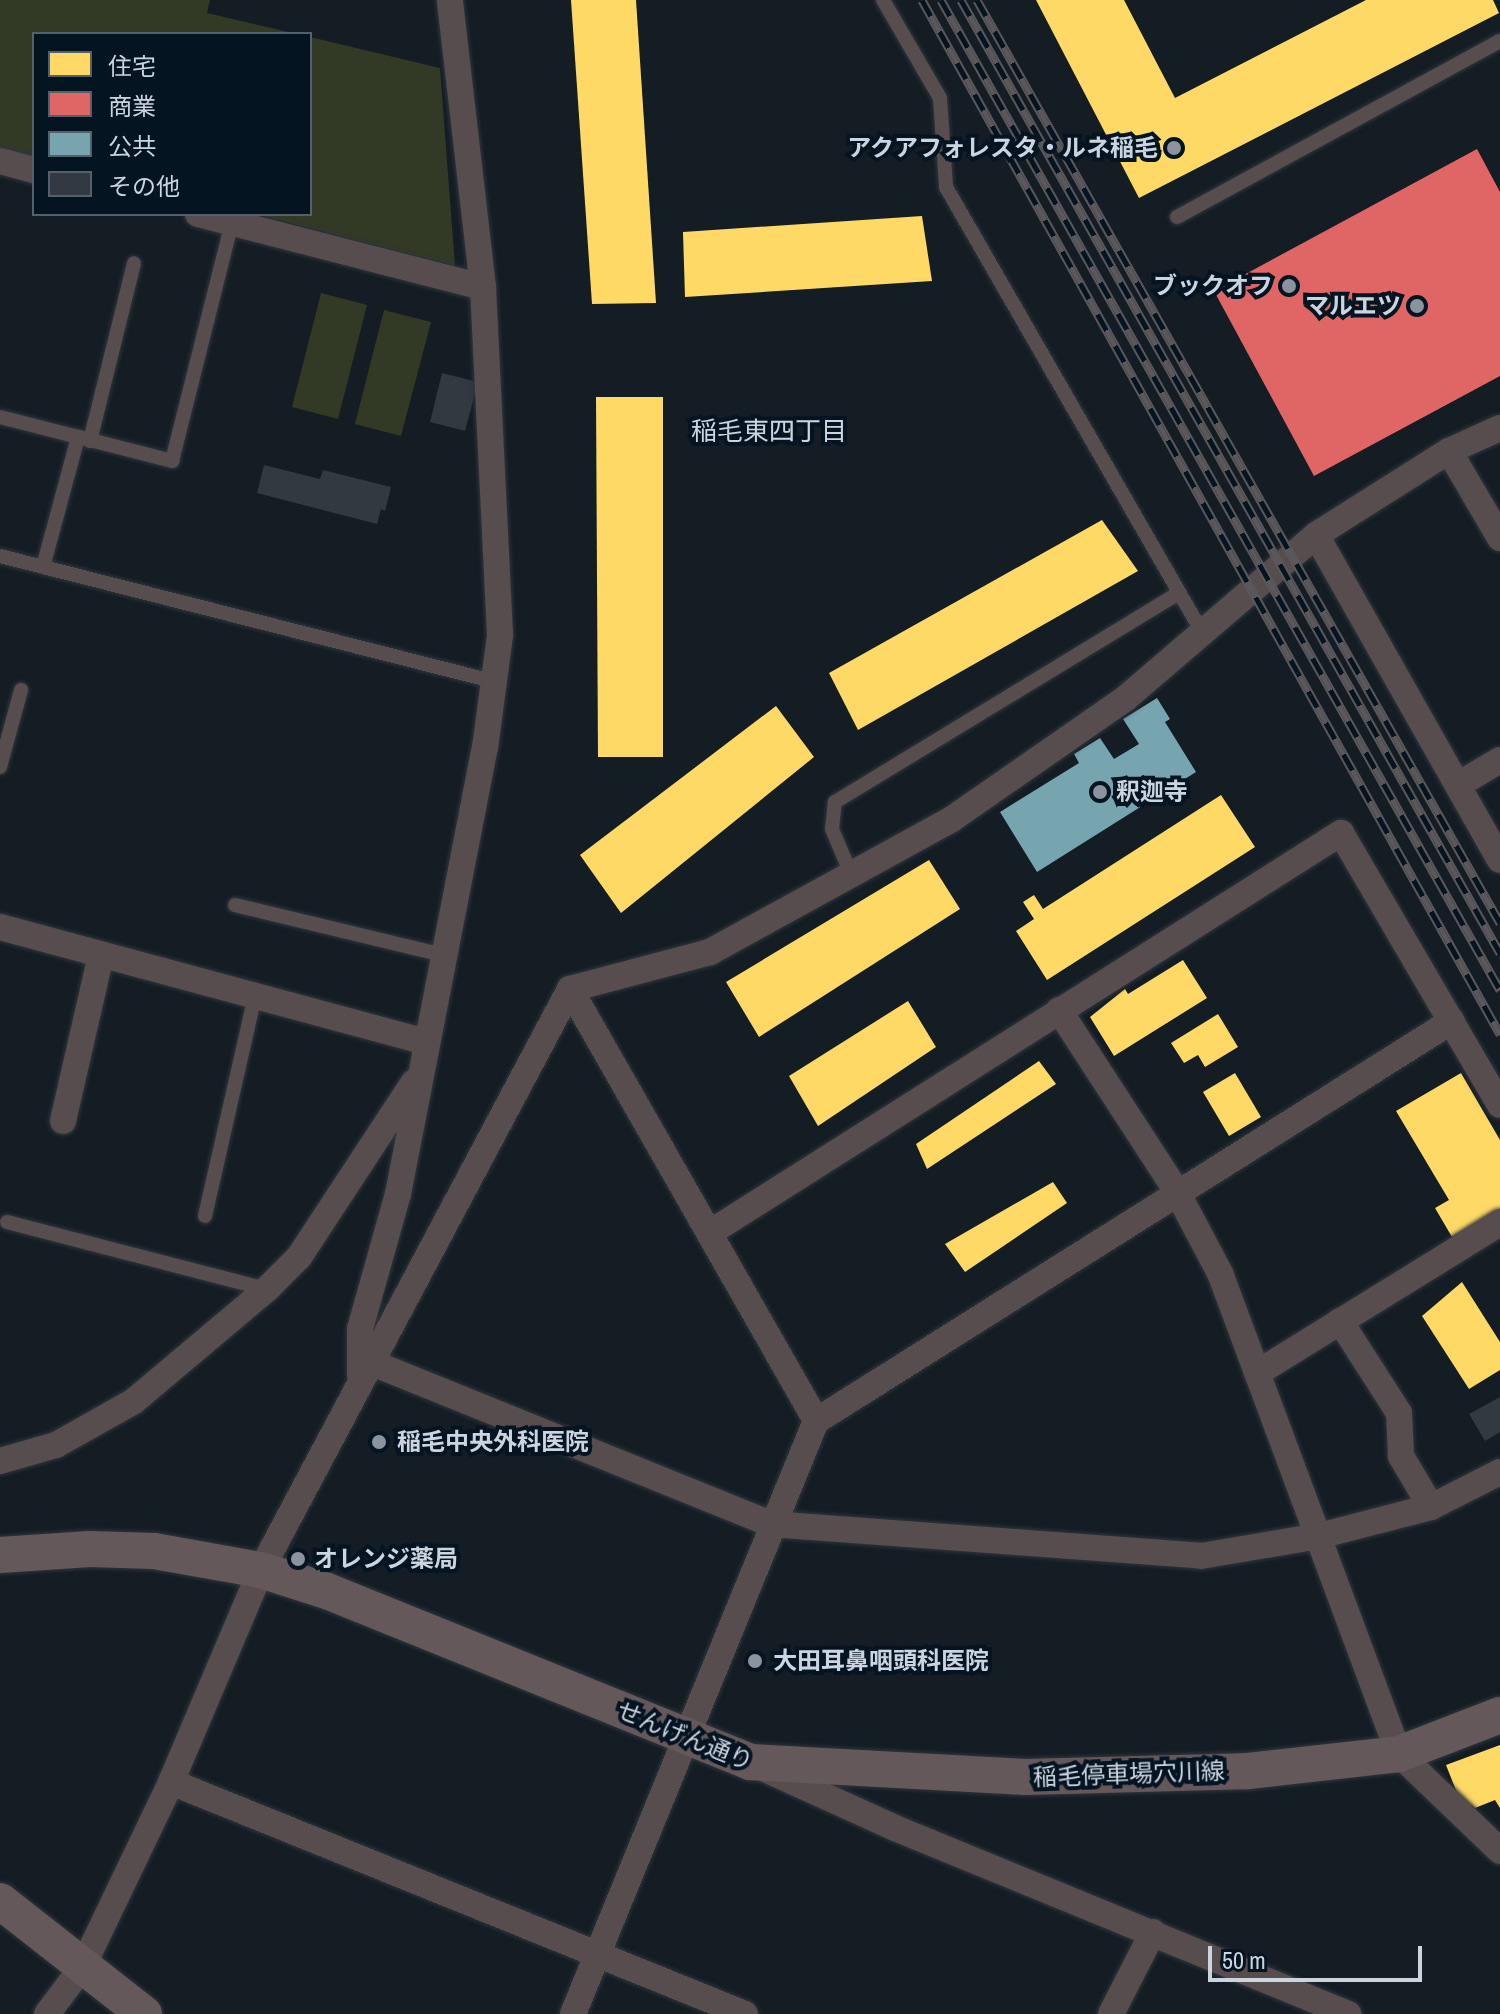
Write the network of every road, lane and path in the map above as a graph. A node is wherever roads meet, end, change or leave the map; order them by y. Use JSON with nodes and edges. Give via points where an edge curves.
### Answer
{"nodes":[{"id":1,"x":450,"y":0,"type":"edge"},
{"id":2,"x":883,"y":0,"type":"edge"},
{"id":3,"x":1500,"y":41,"type":"edge"},
{"id":4,"x":0,"y":161,"type":"edge"},
{"id":5,"x":32,"y":169,"type":"edge"},
{"id":6,"x":206,"y":216,"type":"edge"},
{"id":7,"x":1177,"y":217,"type":"dead end"},
{"id":8,"x":232,"y":223,"type":"junction"},
{"id":9,"x":134,"y":263,"type":"dead end"},
{"id":10,"x":483,"y":287,"type":"junction"},
{"id":11,"x":0,"y":417,"type":"edge"},
{"id":12,"x":1500,"y":428,"type":"edge"},
{"id":13,"x":84,"y":439,"type":"junction"},
{"id":14,"x":1449,"y":451,"type":"junction"},
{"id":15,"x":1316,"y":535,"type":"junction"},
{"id":16,"x":1500,"y":538,"type":"edge"},
{"id":17,"x":0,"y":556,"type":"edge"},
{"id":18,"x":43,"y":567,"type":"junction"},
{"id":19,"x":1179,"y":593,"type":"junction"},
{"id":20,"x":1202,"y":632,"type":"junction"},
{"id":21,"x":496,"y":682,"type":"junction"},
{"id":22,"x":21,"y":690,"type":"dead end"},
{"id":23,"x":1500,"y":760,"type":"edge"},
{"id":24,"x":0,"y":767,"type":"edge"},
{"id":25,"x":1458,"y":785,"type":"junction"},
{"id":26,"x":1500,"y":860,"type":"edge"},
{"id":27,"x":851,"y":874,"type":"junction"},
{"id":28,"x":235,"y":905,"type":"dead end"},
{"id":29,"x":0,"y":927,"type":"edge"},
{"id":30,"x":101,"y":955,"type":"junction"},
{"id":31,"x":443,"y":955,"type":"junction"},
{"id":32,"x":570,"y":989,"type":"junction"},
{"id":33,"x":255,"y":996,"type":"junction"},
{"id":34,"x":1059,"y":1010,"type":"junction"},
{"id":35,"x":1452,"y":1021,"type":"junction"},
{"id":36,"x":425,"y":1042,"type":"junction"},
{"id":37,"x":421,"y":1070,"type":"junction"},
{"id":38,"x":1500,"y":1105,"type":"edge"},
{"id":39,"x":63,"y":1121,"type":"dead end"},
{"id":40,"x":1176,"y":1190,"type":"junction"},
{"id":41,"x":205,"y":1216,"type":"dead end"},
{"id":42,"x":7,"y":1222,"type":"dead end"},
{"id":43,"x":1500,"y":1223,"type":"edge"},
{"id":44,"x":711,"y":1232,"type":"junction"},
{"id":45,"x":267,"y":1289,"type":"junction"},
{"id":46,"x":1340,"y":1321,"type":"junction"},
{"id":47,"x":365,"y":1370,"type":"junction"},
{"id":48,"x":1257,"y":1373,"type":"junction"},
{"id":49,"x":816,"y":1421,"type":"junction"},
{"id":50,"x":0,"y":1461,"type":"edge"},
{"id":51,"x":1500,"y":1472,"type":"edge"},
{"id":52,"x":1431,"y":1507,"type":"junction"},
{"id":53,"x":770,"y":1524,"type":"junction"},
{"id":54,"x":1319,"y":1536,"type":"junction"},
{"id":55,"x":0,"y":1555,"type":"edge"},
{"id":56,"x":261,"y":1570,"type":"junction"},
{"id":57,"x":1500,"y":1715,"type":"edge"},
{"id":58,"x":686,"y":1735,"type":"junction"},
{"id":59,"x":1399,"y":1754,"type":"junction"},
{"id":60,"x":750,"y":1762,"type":"junction"},
{"id":61,"x":171,"y":1782,"type":"junction"},
{"id":62,"x":1500,"y":1851,"type":"edge"},
{"id":63,"x":0,"y":1901,"type":"edge"},
{"id":64,"x":1153,"y":1932,"type":"junction"},
{"id":65,"x":598,"y":1954,"type":"junction"},
{"id":66,"x":83,"y":1966,"type":"junction"},
{"id":67,"x":47,"y":2014,"type":"edge"},
{"id":68,"x":144,"y":2014,"type":"edge"},
{"id":69,"x":573,"y":2014,"type":"edge"},
{"id":70,"x":745,"y":2014,"type":"edge"},
{"id":71,"x":1111,"y":2014,"type":"edge"},
{"id":72,"x":1348,"y":2014,"type":"edge"}],
"edges":[{"from":1,"to":10,"type":"street"},
{"from":2,"to":19,"type":"lane","via":[[940,98],[946,187]]},
{"from":3,"to":7,"type":"lane"},
{"from":4,"to":5,"type":"street"},
{"from":6,"to":8,"type":"street"},
{"from":8,"to":10,"type":"street"},
{"from":8,"to":13,"type":"lane","via":[[172,461]]},
{"from":9,"to":13,"type":"lane"},
{"from":10,"to":21,"type":"street","via":[[500,635]]},
{"from":11,"to":13,"type":"lane"},
{"from":12,"to":14,"type":"street"},
{"from":13,"to":18,"type":"lane"},
{"from":14,"to":15,"type":"street"},
{"from":14,"to":16,"type":"street"},
{"from":15,"to":20,"type":"street"},
{"from":15,"to":25,"type":"street"},
{"from":17,"to":18,"type":"lane"},
{"from":18,"to":21,"type":"lane"},
{"from":19,"to":20,"type":"lane"},
{"from":19,"to":27,"type":"lane","via":[[835,802],[832,829]]},
{"from":20,"to":27,"type":"street","via":[[1126,698],[952,819]]},
{"from":21,"to":31,"type":"street"},
{"from":22,"to":24,"type":"lane"},
{"from":23,"to":25,"type":"street"},
{"from":25,"to":26,"type":"street"},
{"from":27,"to":32,"type":"street","via":[[710,952]]},
{"from":28,"to":31,"type":"lane"},
{"from":29,"to":30,"type":"street"},
{"from":30,"to":33,"type":"street"},
{"from":30,"to":39,"type":"street"},
{"from":31,"to":36,"type":"street"},
{"from":32,"to":44,"type":"street"},
{"from":32,"to":47,"type":"street"},
{"from":33,"to":36,"type":"street"},
{"from":33,"to":41,"type":"lane"},
{"from":34,"to":35,"type":"street","via":[[1341,833]]},
{"from":34,"to":40,"type":"street"},
{"from":34,"to":44,"type":"street"},
{"from":35,"to":38,"type":"street"},
{"from":35,"to":40,"type":"street"},
{"from":36,"to":37,"type":"street"},
{"from":37,"to":45,"type":"street","via":[[299,1257]]},
{"from":37,"to":47,"type":"street","via":[[398,1194],[360,1329]]},
{"from":40,"to":48,"type":"street","via":[[1220,1273]]},
{"from":40,"to":49,"type":"street"},
{"from":42,"to":45,"type":"lane"},
{"from":43,"to":46,"type":"street"},
{"from":44,"to":49,"type":"street"},
{"from":45,"to":50,"type":"street","via":[[134,1401],[56,1445]]},
{"from":46,"to":48,"type":"street"},
{"from":46,"to":52,"type":"street","via":[[1399,1413],[1401,1456]]},
{"from":47,"to":53,"type":"street"},
{"from":47,"to":56,"type":"street"},
{"from":48,"to":54,"type":"street"},
{"from":49,"to":53,"type":"street"},
{"from":51,"to":52,"type":"street"},
{"from":52,"to":54,"type":"street"},
{"from":53,"to":54,"type":"street","via":[[1201,1556]]},
{"from":53,"to":58,"type":"street"},
{"from":54,"to":59,"type":"street"},
{"from":55,"to":56,"type":"main road","name":"せんげん通り","via":[[154,1551]]},
{"from":56,"to":58,"type":"main road","name":"せんげん通り"},
{"from":56,"to":61,"type":"street"},
{"from":57,"to":59,"type":"main road","name":"稲毛停車場穴川線"},
{"from":58,"to":60,"type":"main road","name":"せんげん通り"},
{"from":58,"to":65,"type":"street"},
{"from":59,"to":60,"type":"main road","name":"稲毛停車場穴川線","via":[[1248,1771],[1026,1777]]},
{"from":59,"to":62,"type":"street"},
{"from":60,"to":64,"type":"street","name":"せんげん通り","via":[[895,1828]]},
{"from":61,"to":65,"type":"street"},
{"from":61,"to":66,"type":"street"},
{"from":63,"to":66,"type":"main road"},
{"from":64,"to":71,"type":"street"},
{"from":64,"to":72,"type":"street","name":"せんげん通り"},
{"from":65,"to":69,"type":"street"},
{"from":65,"to":70,"type":"street"},
{"from":66,"to":67,"type":"street"},
{"from":66,"to":68,"type":"main road"}]}
